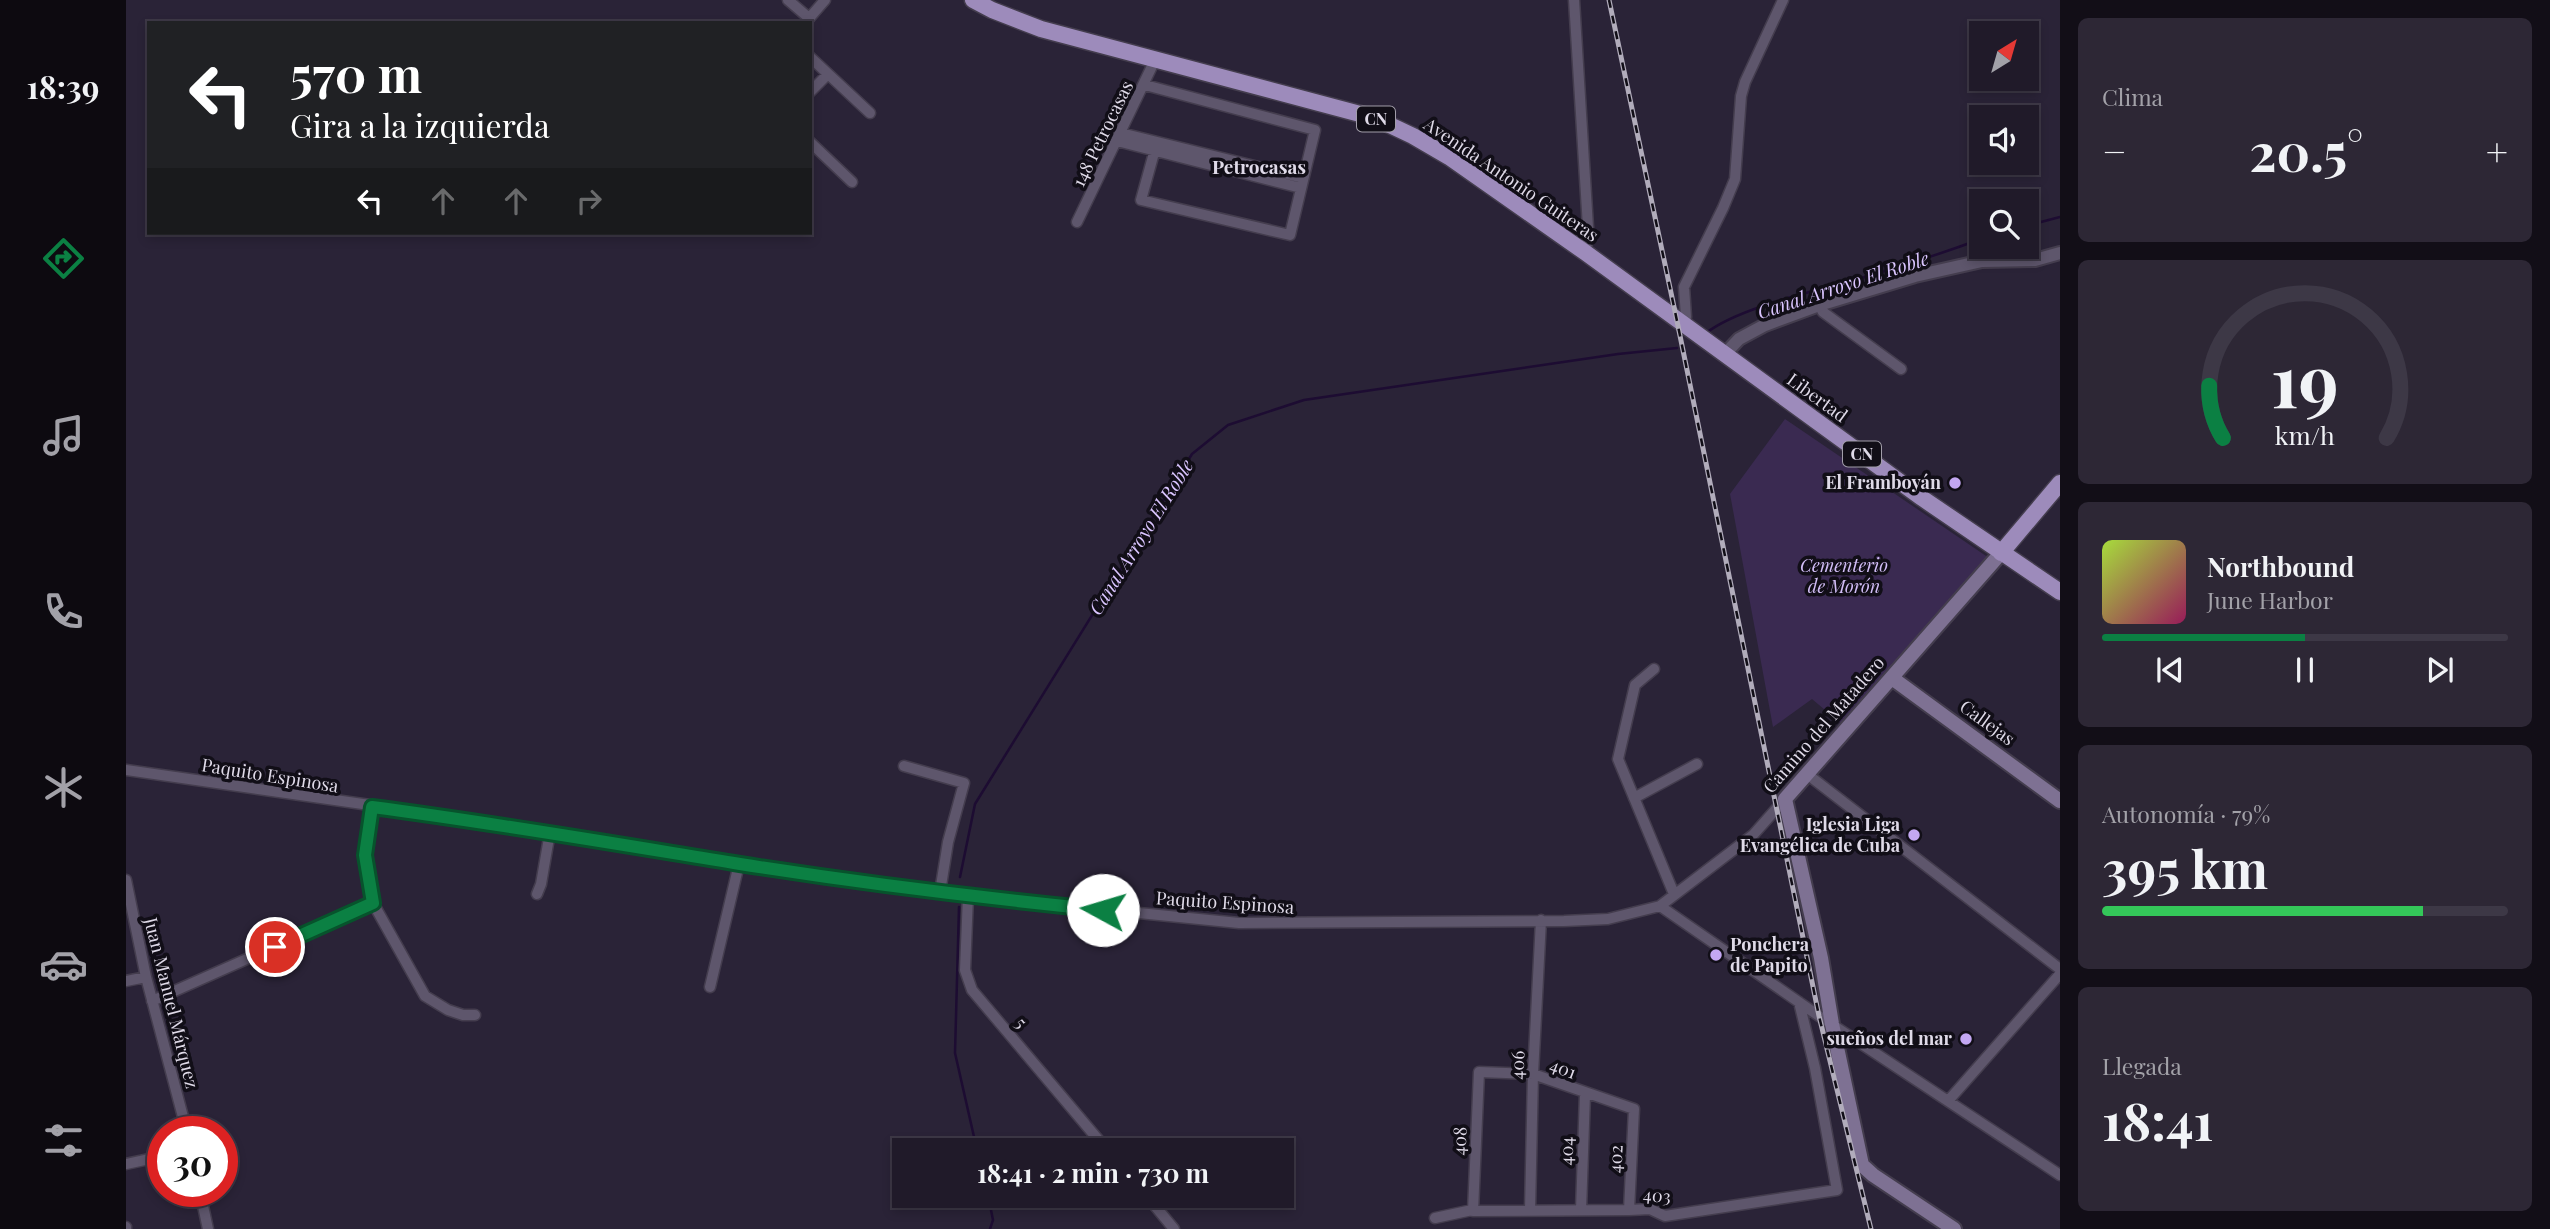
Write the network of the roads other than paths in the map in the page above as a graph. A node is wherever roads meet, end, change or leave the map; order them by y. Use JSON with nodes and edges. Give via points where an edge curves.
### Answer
{"nodes":[{"id":1,"x":788,"y":0,"type":"edge"},
{"id":2,"x":825,"y":0,"type":"edge"},
{"id":3,"x":972,"y":0,"type":"edge"},
{"id":4,"x":1574,"y":0,"type":"edge"},
{"id":5,"x":1783,"y":0,"type":"edge"},
{"id":6,"x":995,"y":5,"type":"edge"},
{"id":7,"x":807,"y":20,"type":"edge"},
{"id":8,"x":812,"y":59,"type":"edge"},
{"id":9,"x":1156,"y":60,"type":"junction"},
{"id":10,"x":828,"y":74,"type":"junction"},
{"id":11,"x":1145,"y":85,"type":"junction"},
{"id":12,"x":812,"y":90,"type":"edge"},
{"id":13,"x":870,"y":113,"type":"dead end"},
{"id":14,"x":1119,"y":137,"type":"junction"},
{"id":15,"x":812,"y":144,"type":"edge"},
{"id":16,"x":1156,"y":147,"type":"junction"},
{"id":17,"x":852,"y":182,"type":"dead end"},
{"id":18,"x":1302,"y":183,"type":"junction"},
{"id":19,"x":1077,"y":222,"type":"dead end"},
{"id":20,"x":1586,"y":253,"type":"junction"},
{"id":21,"x":2060,"y":253,"type":"edge"},
{"id":22,"x":1819,"y":305,"type":"junction"},
{"id":23,"x":1683,"y":326,"type":"junction"},
{"id":24,"x":1724,"y":355,"type":"junction"},
{"id":25,"x":1901,"y":369,"type":"dead end"},
{"id":26,"x":2060,"y":483,"type":"edge"},
{"id":27,"x":2001,"y":552,"type":"junction"},
{"id":28,"x":2060,"y":593,"type":"edge"},
{"id":29,"x":1654,"y":669,"type":"dead end"},
{"id":30,"x":1892,"y":677,"type":"junction"},
{"id":31,"x":1697,"y":764,"type":"dead end"},
{"id":32,"x":904,"y":766,"type":"dead end"},
{"id":33,"x":126,"y":770,"type":"edge"},
{"id":34,"x":1807,"y":774,"type":"junction"},
{"id":35,"x":1634,"y":798,"type":"junction"},
{"id":36,"x":1785,"y":799,"type":"junction"},
{"id":37,"x":2060,"y":800,"type":"edge"},
{"id":38,"x":372,"y":807,"type":"junction"},
{"id":39,"x":550,"y":832,"type":"junction"},
{"id":40,"x":739,"y":864,"type":"junction"},
{"id":41,"x":126,"y":883,"type":"edge"},
{"id":42,"x":940,"y":892,"type":"junction"},
{"id":43,"x":537,"y":894,"type":"dead end"},
{"id":44,"x":1674,"y":894,"type":"junction"},
{"id":45,"x":968,"y":897,"type":"junction"},
{"id":46,"x":373,"y":903,"type":"junction"},
{"id":47,"x":1660,"y":906,"type":"junction"},
{"id":48,"x":1541,"y":920,"type":"junction"},
{"id":49,"x":2060,"y":972,"type":"edge"},
{"id":50,"x":146,"y":976,"type":"junction"},
{"id":51,"x":126,"y":981,"type":"edge"},
{"id":52,"x":710,"y":987,"type":"dead end"},
{"id":53,"x":152,"y":1001,"type":"junction"},
{"id":54,"x":1799,"y":1002,"type":"junction"},
{"id":55,"x":475,"y":1015,"type":"dead end"},
{"id":56,"x":1832,"y":1024,"type":"junction"},
{"id":57,"x":1479,"y":1072,"type":"joint"},
{"id":58,"x":1533,"y":1074,"type":"junction"},
{"id":59,"x":1585,"y":1094,"type":"junction"},
{"id":60,"x":1948,"y":1101,"type":"junction"},
{"id":61,"x":1634,"y":1110,"type":"joint"},
{"id":62,"x":183,"y":1116,"type":"edge"},
{"id":63,"x":1097,"y":1138,"type":"edge"},
{"id":64,"x":147,"y":1159,"type":"edge"},
{"id":65,"x":126,"y":1164,"type":"edge"},
{"id":66,"x":2060,"y":1175,"type":"edge"},
{"id":67,"x":203,"y":1207,"type":"edge"},
{"id":68,"x":1157,"y":1208,"type":"edge"},
{"id":69,"x":1530,"y":1210,"type":"junction"},
{"id":70,"x":1581,"y":1210,"type":"junction"},
{"id":71,"x":1629,"y":1210,"type":"junction"},
{"id":72,"x":1473,"y":1211,"type":"junction"},
{"id":73,"x":1435,"y":1218,"type":"dead end"},
{"id":74,"x":208,"y":1229,"type":"edge"},
{"id":75,"x":1174,"y":1229,"type":"edge"},
{"id":76,"x":1954,"y":1229,"type":"edge"}],
"edges":[{"from":1,"to":7,"type":"street"},
{"from":2,"to":7,"type":"street"},
{"from":3,"to":6,"type":"main road","name":"Avenida Antonio Guiteras","number":"CN"},
{"from":4,"to":20,"type":"street"},
{"from":5,"to":23,"type":"street","via":[[1745,82],[1735,180],[1684,287]]},
{"from":6,"to":9,"type":"main road","name":"Avenida Antonio Guiteras","number":"CN","via":[[1041,29]]},
{"from":8,"to":10,"type":"street"},
{"from":9,"to":11,"type":"street","name":"148 Petrocasas"},
{"from":9,"to":20,"type":"main road","name":"Avenida Antonio Guiteras","number":"CN","via":[[1375,118],[1449,158]]},
{"from":10,"to":12,"type":"street"},
{"from":10,"to":13,"type":"street"},
{"from":11,"to":14,"type":"street","name":"148 Petrocasas"},
{"from":11,"to":18,"type":"street","via":[[1315,130]]},
{"from":14,"to":16,"type":"street"},
{"from":14,"to":19,"type":"street","name":"148 Petrocasas"},
{"from":15,"to":17,"type":"street"},
{"from":16,"to":18,"type":"street"},
{"from":16,"to":18,"type":"street","via":[[1142,200],[1290,235]]},
{"from":20,"to":23,"type":"main road","name":"Avenida Antonio Guiteras","number":"CN"},
{"from":21,"to":22,"type":"street","via":[[2035,260],[1982,261]]},
{"from":22,"to":24,"type":"street","via":[[1765,325],[1739,339]]},
{"from":22,"to":25,"type":"street"},
{"from":23,"to":24,"type":"main road","name":"Avenida Antonio Guiteras","number":"CN"},
{"from":24,"to":27,"type":"main road","name":"Libertad","number":"CN"},
{"from":26,"to":27,"type":"main road"},
{"from":27,"to":28,"type":"main road","name":"Libertad","number":"CN"},
{"from":27,"to":30,"type":"main road","name":"Camino del Matadero"},
{"from":29,"to":35,"type":"street","via":[[1635,685],[1618,759]]},
{"from":30,"to":34,"type":"main road","name":"Camino del Matadero"},
{"from":30,"to":37,"type":"main road","name":"Callejas"},
{"from":31,"to":35,"type":"street"},
{"from":32,"to":42,"type":"street","via":[[964,783]]},
{"from":33,"to":38,"type":"street","name":"Paquito Espinosa"},
{"from":34,"to":36,"type":"main road","name":"Camino del Matadero"},
{"from":34,"to":49,"type":"street"},
{"from":35,"to":44,"type":"street"},
{"from":36,"to":44,"type":"street","name":"Camino del Matadero","via":[[1752,835]]},
{"from":36,"to":56,"type":"main road"},
{"from":38,"to":39,"type":"street","name":"Paquito Espinosa"},
{"from":38,"to":46,"type":"street","via":[[365,855]]},
{"from":39,"to":40,"type":"street","name":"Paquito Espinosa"},
{"from":39,"to":43,"type":"street"},
{"from":40,"to":42,"type":"street","name":"Paquito Espinosa"},
{"from":40,"to":52,"type":"street"},
{"from":41,"to":50,"type":"street","name":"Juan Manuel Márquez"},
{"from":42,"to":45,"type":"street","name":"Paquito Espinosa"},
{"from":44,"to":47,"type":"street","name":"Camino del Matadero"},
{"from":45,"to":48,"type":"street","name":"Paquito Espinosa","via":[[1239,923]]},
{"from":45,"to":63,"type":"street","name":"5","via":[[965,970],[972,990]]},
{"from":46,"to":53,"type":"street"},
{"from":46,"to":55,"type":"street","via":[[425,996],[448,1010]]},
{"from":47,"to":48,"type":"street","name":"Paquito Espinosa","via":[[1608,919]]},
{"from":47,"to":54,"type":"street"},
{"from":48,"to":58,"type":"street","name":"406"},
{"from":49,"to":60,"type":"street"},
{"from":50,"to":51,"type":"street"},
{"from":50,"to":53,"type":"street","name":"Juan Manuel Márquez"},
{"from":53,"to":62,"type":"street","name":"Juan Manuel Márquez"},
{"from":54,"to":56,"type":"street"},
{"from":54,"to":71,"type":"street","name":"403","via":[[1837,1190],[1665,1216],[1650,1209]]},
{"from":56,"to":60,"type":"street"},
{"from":56,"to":76,"type":"main road","via":[[1862,1165]]},
{"from":57,"to":58,"type":"street","name":"401"},
{"from":57,"to":72,"type":"street","name":"408"},
{"from":58,"to":59,"type":"street","name":"401"},
{"from":58,"to":69,"type":"street","name":"406"},
{"from":59,"to":61,"type":"street","name":"401"},
{"from":59,"to":70,"type":"street","name":"404"},
{"from":60,"to":66,"type":"street"},
{"from":61,"to":71,"type":"street","name":"402"},
{"from":64,"to":65,"type":"street"},
{"from":67,"to":74,"type":"street"},
{"from":68,"to":75,"type":"street"},
{"from":69,"to":70,"type":"street","name":"403"},
{"from":69,"to":72,"type":"street","name":"403"},
{"from":70,"to":71,"type":"street","name":"403"},
{"from":72,"to":73,"type":"street","name":"403"}]}
